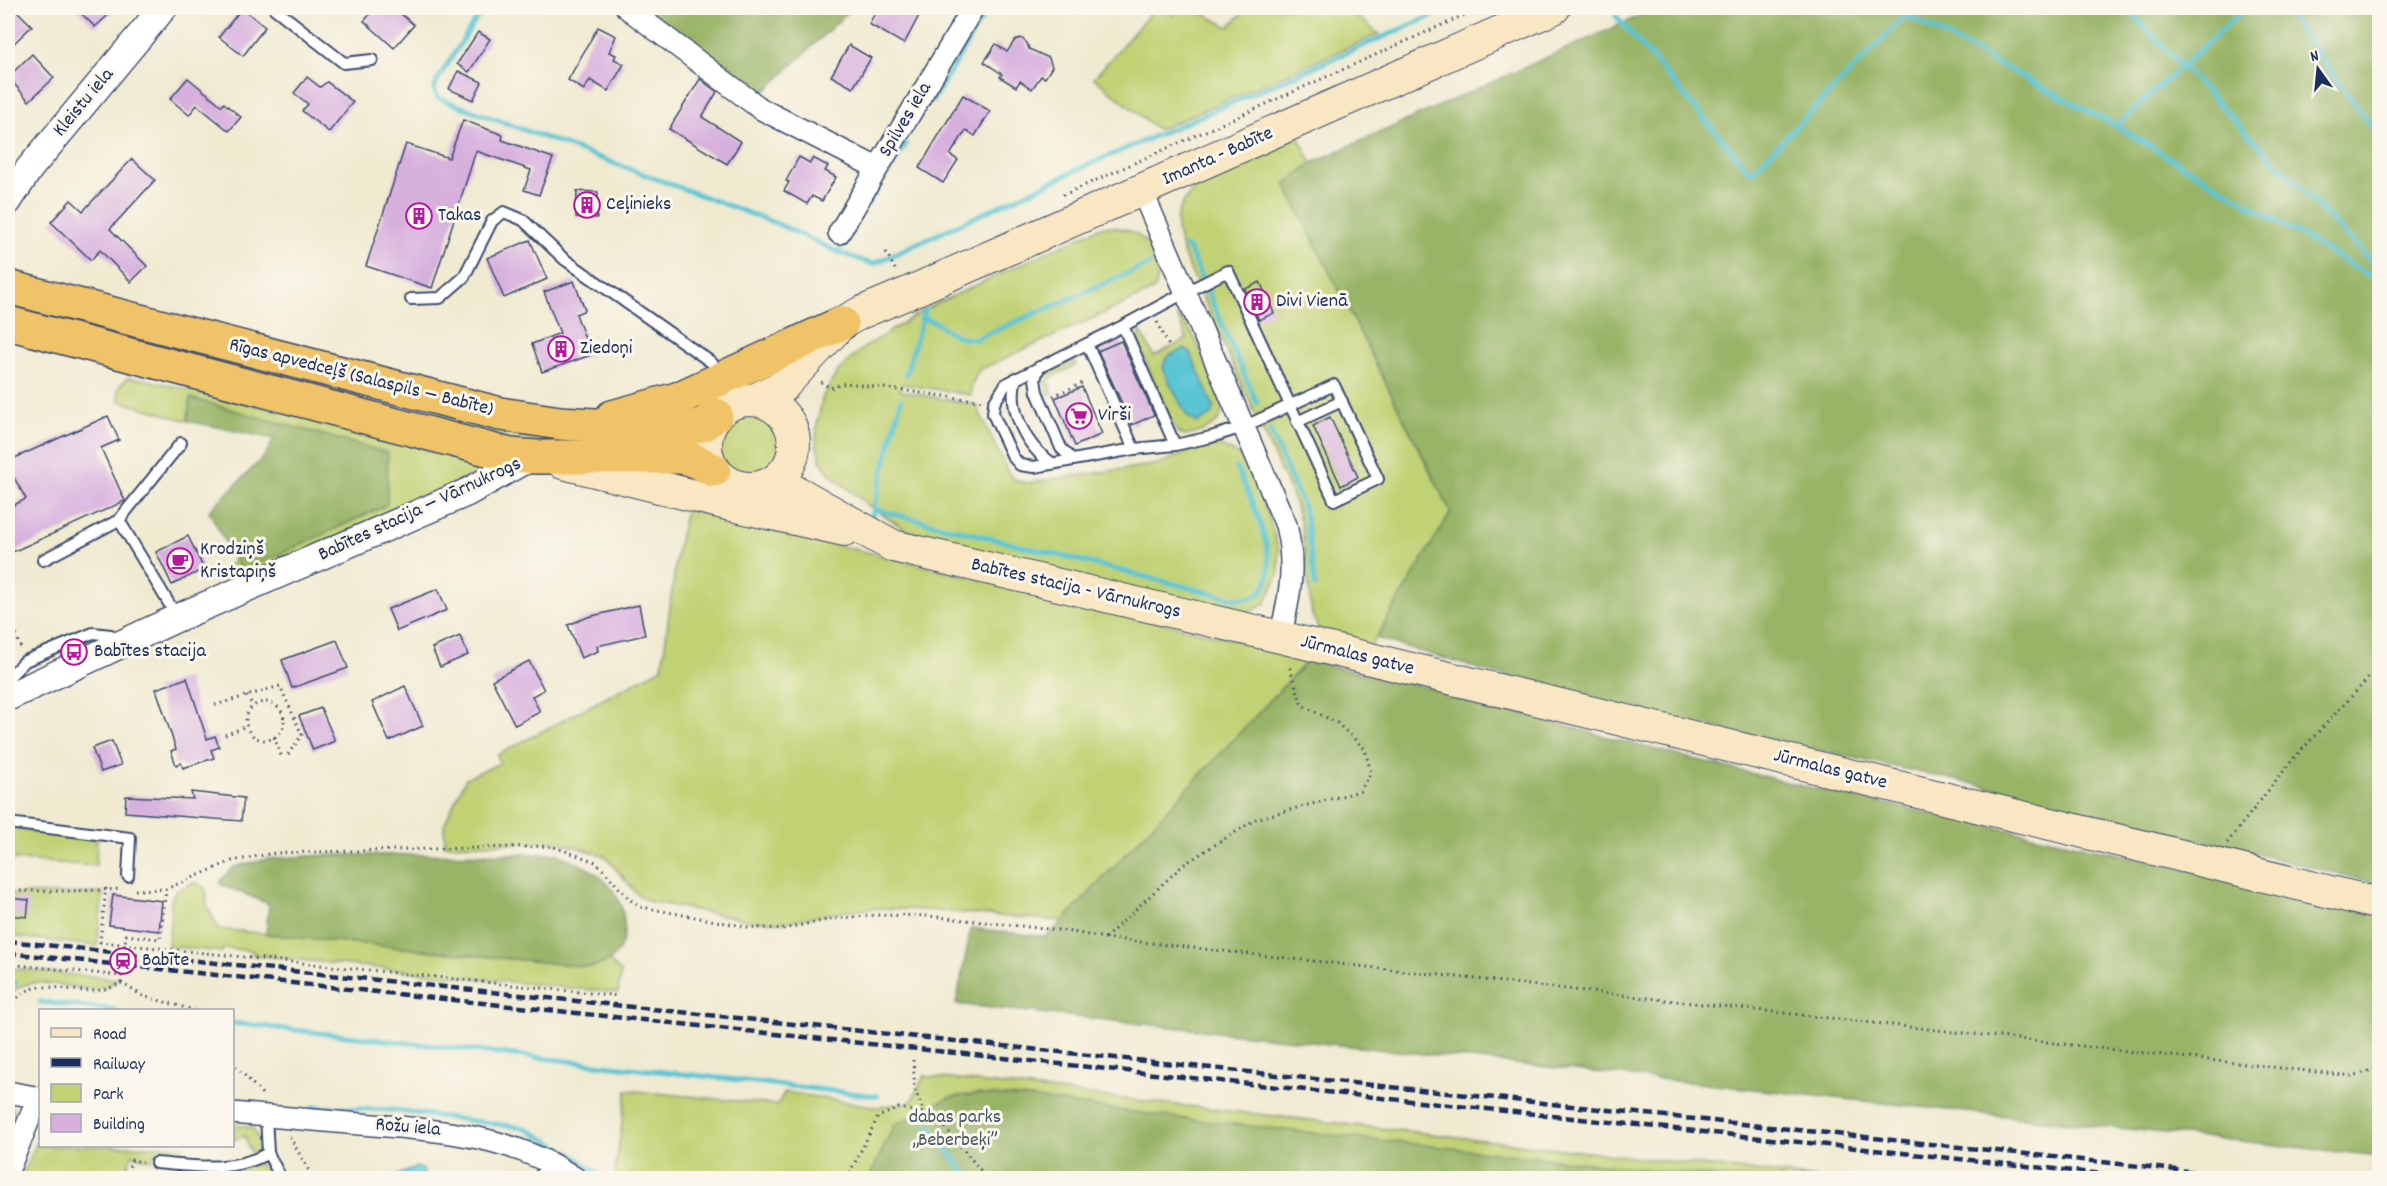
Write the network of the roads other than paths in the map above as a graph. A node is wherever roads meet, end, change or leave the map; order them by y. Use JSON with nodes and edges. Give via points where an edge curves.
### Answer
{"nodes":[{"id":1,"x":163,"y":8,"type":"edge"},
{"id":2,"x":274,"y":8,"type":"edge"},
{"id":3,"x":627,"y":8,"type":"edge"},
{"id":4,"x":973,"y":8,"type":"edge"},
{"id":5,"x":1554,"y":8,"type":"edge"},
{"id":6,"x":372,"y":60,"type":"dead end"},
{"id":7,"x":877,"y":168,"type":"junction"},
{"id":8,"x":1142,"y":191,"type":"junction"},
{"id":9,"x":8,"y":201,"type":"edge"},
{"id":10,"x":839,"y":232,"type":"dead end"},
{"id":11,"x":8,"y":287,"type":"edge"},
{"id":12,"x":884,"y":290,"type":"junction"},
{"id":13,"x":1186,"y":292,"type":"junction"},
{"id":14,"x":411,"y":299,"type":"dead end"},
{"id":15,"x":8,"y":323,"type":"edge"},
{"id":16,"x":842,"y":323,"type":"junction"},
{"id":17,"x":1123,"y":326,"type":"junction"},
{"id":18,"x":1087,"y":344,"type":"junction"},
{"id":19,"x":1039,"y":367,"type":"junction"},
{"id":20,"x":725,"y":378,"type":"junction"},
{"id":21,"x":1016,"y":378,"type":"junction"},
{"id":22,"x":753,"y":400,"type":"junction"},
{"id":23,"x":1342,"y":401,"type":"junction"},
{"id":24,"x":1290,"y":406,"type":"junction"},
{"id":25,"x":716,"y":415,"type":"junction"},
{"id":26,"x":1297,"y":422,"type":"junction"},
{"id":27,"x":560,"y":423,"type":"junction"},
{"id":28,"x":1243,"y":427,"type":"junction"},
{"id":29,"x":793,"y":439,"type":"junction"},
{"id":30,"x":180,"y":443,"type":"dead end"},
{"id":31,"x":1175,"y":445,"type":"junction"},
{"id":32,"x":1134,"y":449,"type":"junction"},
{"id":33,"x":537,"y":457,"type":"junction"},
{"id":34,"x":1073,"y":460,"type":"junction"},
{"id":35,"x":1052,"y":463,"type":"junction"},
{"id":36,"x":714,"y":470,"type":"junction"},
{"id":37,"x":766,"y":485,"type":"junction"},
{"id":38,"x":119,"y":520,"type":"junction"},
{"id":39,"x":874,"y":537,"type":"junction"},
{"id":40,"x":43,"y":560,"type":"dead end"},
{"id":41,"x":177,"y":618,"type":"junction"},
{"id":42,"x":1280,"y":637,"type":"junction"},
{"id":43,"x":121,"y":645,"type":"junction"},
{"id":44,"x":8,"y":678,"type":"edge"},
{"id":45,"x":8,"y":687,"type":"edge"},
{"id":46,"x":8,"y":697,"type":"edge"},
{"id":47,"x":8,"y":823,"type":"edge"},
{"id":48,"x":128,"y":876,"type":"dead end"},
{"id":49,"x":2379,"y":904,"type":"edge"},
{"id":50,"x":8,"y":1092,"type":"edge"},
{"id":51,"x":39,"y":1098,"type":"edge"},
{"id":52,"x":234,"y":1113,"type":"edge"},
{"id":53,"x":272,"y":1116,"type":"junction"},
{"id":54,"x":267,"y":1153,"type":"junction"},
{"id":55,"x":156,"y":1163,"type":"road end"},
{"id":56,"x":544,"y":1170,"type":"edge"},
{"id":57,"x":8,"y":1171,"type":"edge"},
{"id":58,"x":281,"y":1179,"type":"edge"},
{"id":59,"x":575,"y":1179,"type":"edge"}],
"edges":[{"from":1,"to":9,"type":"street","name":"Kleistu iela","via":[[29,169]]},
{"from":2,"to":6,"type":"lane","via":[[344,63]]},
{"from":3,"to":7,"type":"street","via":[[761,109]]},
{"from":4,"to":7,"type":"street","name":"Spilves iela"},
{"from":5,"to":8,"type":"main road","name":"Imanta - Babīte"},
{"from":7,"to":10,"type":"street","name":"Spilves iela"},
{"from":8,"to":12,"type":"main road","name":"Imanta - Babīte"},
{"from":8,"to":13,"type":"street"},
{"from":11,"to":27,"type":"highway","name":"Rīgas apvedceļš (Salaspils — Babīte)","via":[[500,414]]},
{"from":12,"to":16,"type":"main road","name":"Imanta - Babīte","via":[[860,313]]},
{"from":12,"to":29,"type":"main road","name":"Imanta - Babīte","via":[[801,398]]},
{"from":13,"to":17,"type":"lane"},
{"from":13,"to":24,"type":"lane","via":[[1228,272]]},
{"from":13,"to":28,"type":"street"},
{"from":14,"to":20,"type":"lane","via":[[440,298],[464,277],[492,221],[504,212],[524,220],[564,259],[711,362]]},
{"from":15,"to":33,"type":"highway","name":"Rīgas apvedceļš (Salaspils — Babīte)","via":[[510,455]]},
{"from":16,"to":20,"type":"highway"},
{"from":16,"to":22,"type":"main road","name":"Imanta - Babīte","via":[[783,386]]},
{"from":17,"to":18,"type":"lane"},
{"from":17,"to":31,"type":"lane"},
{"from":18,"to":19,"type":"lane"},
{"from":18,"to":32,"type":"lane"},
{"from":19,"to":21,"type":"lane"},
{"from":19,"to":34,"type":"lane","via":[[1035,379],[1041,400],[1061,448]]},
{"from":20,"to":27,"type":"highway","via":[[647,409]]},
{"from":21,"to":35,"type":"lane","via":[[1013,390],[1017,416],[1032,447]]},
{"from":21,"to":35,"type":"lane","via":[[1006,384],[994,403],[993,414],[1020,465]]},
{"from":22,"to":25,"type":"main road","via":[[733,403]]},
{"from":22,"to":29,"type":"main road","via":[[782,413]]},
{"from":23,"to":24,"type":"lane","via":[[1334,385]]},
{"from":23,"to":26,"type":"lane"},
{"from":23,"to":26,"type":"lane","via":[[1378,479],[1334,500]]},
{"from":24,"to":26,"type":"lane"},
{"from":24,"to":28,"type":"lane"},
{"from":25,"to":27,"type":"highway","name":"Rīgas apvedceļš (Salaspils — Babīte)","via":[[704,424],[682,430]]},
{"from":25,"to":36,"type":"main road","via":[[706,436],[708,459]]},
{"from":28,"to":31,"type":"lane"},
{"from":28,"to":42,"type":"street","via":[[1287,525],[1292,549],[1291,582]]},
{"from":29,"to":37,"type":"main road","via":[[791,460],[785,471]]},
{"from":29,"to":39,"type":"main road","name":"Babītes stacija - Vārnukrogs","via":[[801,466],[809,476],[844,503]]},
{"from":30,"to":38,"type":"lane"},
{"from":31,"to":32,"type":"lane"},
{"from":32,"to":34,"type":"lane"},
{"from":33,"to":36,"type":"highway","name":"Rīgas apvedceļš (Salaspils — Babīte)","via":[[679,457]]},
{"from":33,"to":39,"type":"main road"},
{"from":33,"to":41,"type":"street","name":"Babītes stacija — Vārnukrogs","via":[[468,492]]},
{"from":34,"to":35,"type":"lane"},
{"from":36,"to":37,"type":"main road","via":[[742,488]]},
{"from":37,"to":39,"type":"main road","name":"Babītes stacija - Vārnukrogs","via":[[796,492]]},
{"from":38,"to":40,"type":"lane"},
{"from":38,"to":41,"type":"lane"},
{"from":39,"to":42,"type":"main road","name":"Babītes stacija - Vārnukrogs","via":[[893,546]]},
{"from":41,"to":43,"type":"street","name":"Babītes stacija — Vārnukrogs"},
{"from":42,"to":49,"type":"main road","name":"Jūrmalas gatve"},
{"from":43,"to":44,"type":"lane","via":[[111,635],[93,633],[26,661]]},
{"from":43,"to":46,"type":"street","name":"Babītes stacija — Vārnukrogs"},
{"from":45,"to":46,"type":"lane"},
{"from":47,"to":48,"type":"lane","via":[[130,838]]},
{"from":50,"to":51,"type":"street"},
{"from":51,"to":57,"type":"street"},
{"from":52,"to":53,"type":"street","name":"Rožu iela"},
{"from":53,"to":54,"type":"lane"},
{"from":53,"to":56,"type":"street","name":"Rožu iela","via":[[461,1133],[517,1148]]},
{"from":54,"to":55,"type":"lane","via":[[258,1159],[213,1168]]},
{"from":54,"to":58,"type":"lane"},
{"from":56,"to":59,"type":"street","name":"Rožu iela"}]}
